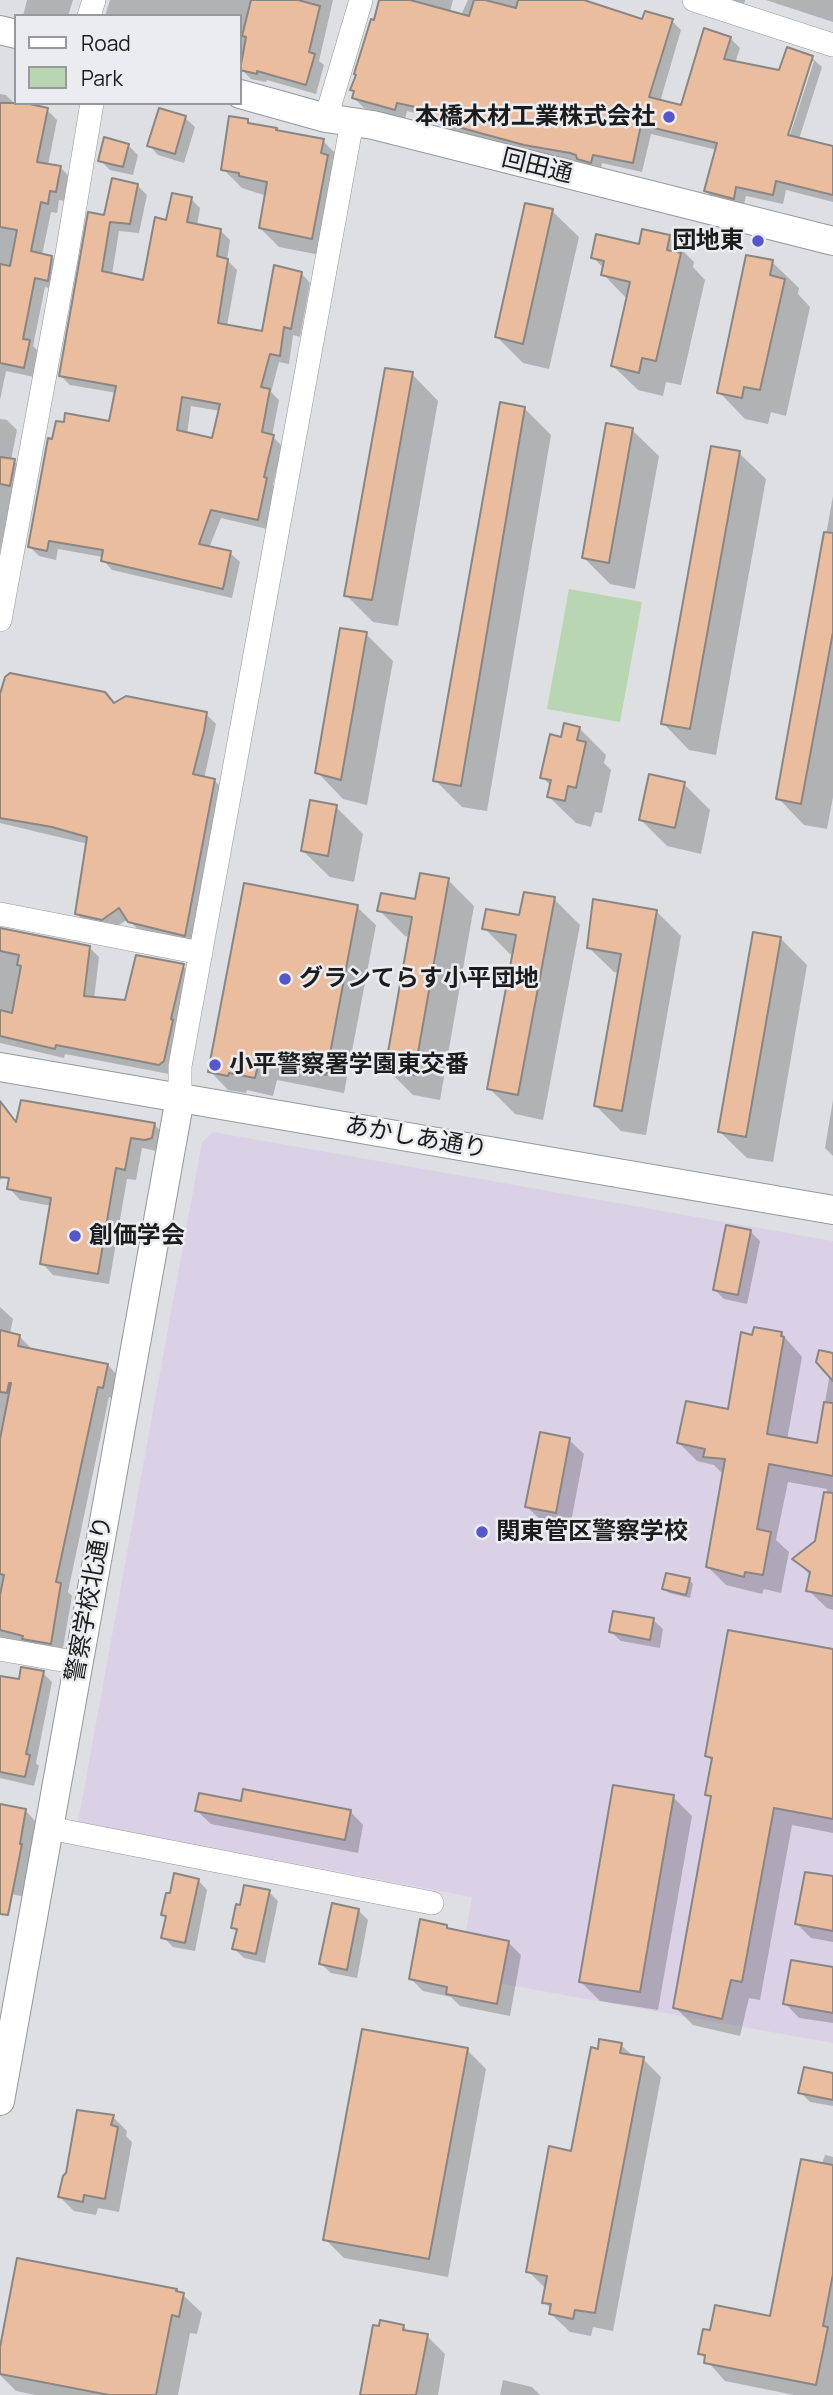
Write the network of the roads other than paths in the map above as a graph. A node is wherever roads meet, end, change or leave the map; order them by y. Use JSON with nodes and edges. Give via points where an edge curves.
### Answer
{"nodes":[{"id":1,"x":694,"y":0,"type":"edge"},
{"id":2,"x":358,"y":1,"type":"edge"},
{"id":3,"x":833,"y":44,"type":"edge"},
{"id":4,"x":242,"y":95,"type":"edge"},
{"id":5,"x":92,"y":105,"type":"edge"},
{"id":6,"x":339,"y":120,"type":"junction"},
{"id":7,"x":833,"y":241,"type":"edge"},
{"id":8,"x":0,"y":620,"type":"edge"},
{"id":9,"x":0,"y":914,"type":"edge"},
{"id":10,"x":201,"y":953,"type":"junction"},
{"id":11,"x":0,"y":1067,"type":"edge"},
{"id":12,"x":180,"y":1098,"type":"junction"},
{"id":13,"x":833,"y":1210,"type":"edge"},
{"id":14,"x":0,"y":1649,"type":"edge"},
{"id":15,"x":79,"y":1663,"type":"junction"},
{"id":16,"x":49,"y":1828,"type":"junction"},
{"id":17,"x":432,"y":1903,"type":"dead end"},
{"id":18,"x":0,"y":2101,"type":"edge"}],
"edges":[{"from":1,"to":3,"type":"street"},
{"from":2,"to":6,"type":"street"},
{"from":4,"to":6,"type":"street","name":"回田通"},
{"from":5,"to":8,"type":"street"},
{"from":6,"to":7,"type":"street","name":"回田通"},
{"from":6,"to":10,"type":"street"},
{"from":9,"to":10,"type":"street"},
{"from":10,"to":12,"type":"street","via":[[180,1066]]},
{"from":11,"to":12,"type":"street","name":"あかしあ通り"},
{"from":12,"to":13,"type":"street","name":"あかしあ通り"},
{"from":12,"to":15,"type":"street","name":"警察学校北通り"},
{"from":14,"to":15,"type":"street"},
{"from":15,"to":16,"type":"street","name":"警察学校北通り"},
{"from":16,"to":17,"type":"street"},
{"from":16,"to":18,"type":"street","name":"警察学校北通り"}]}
